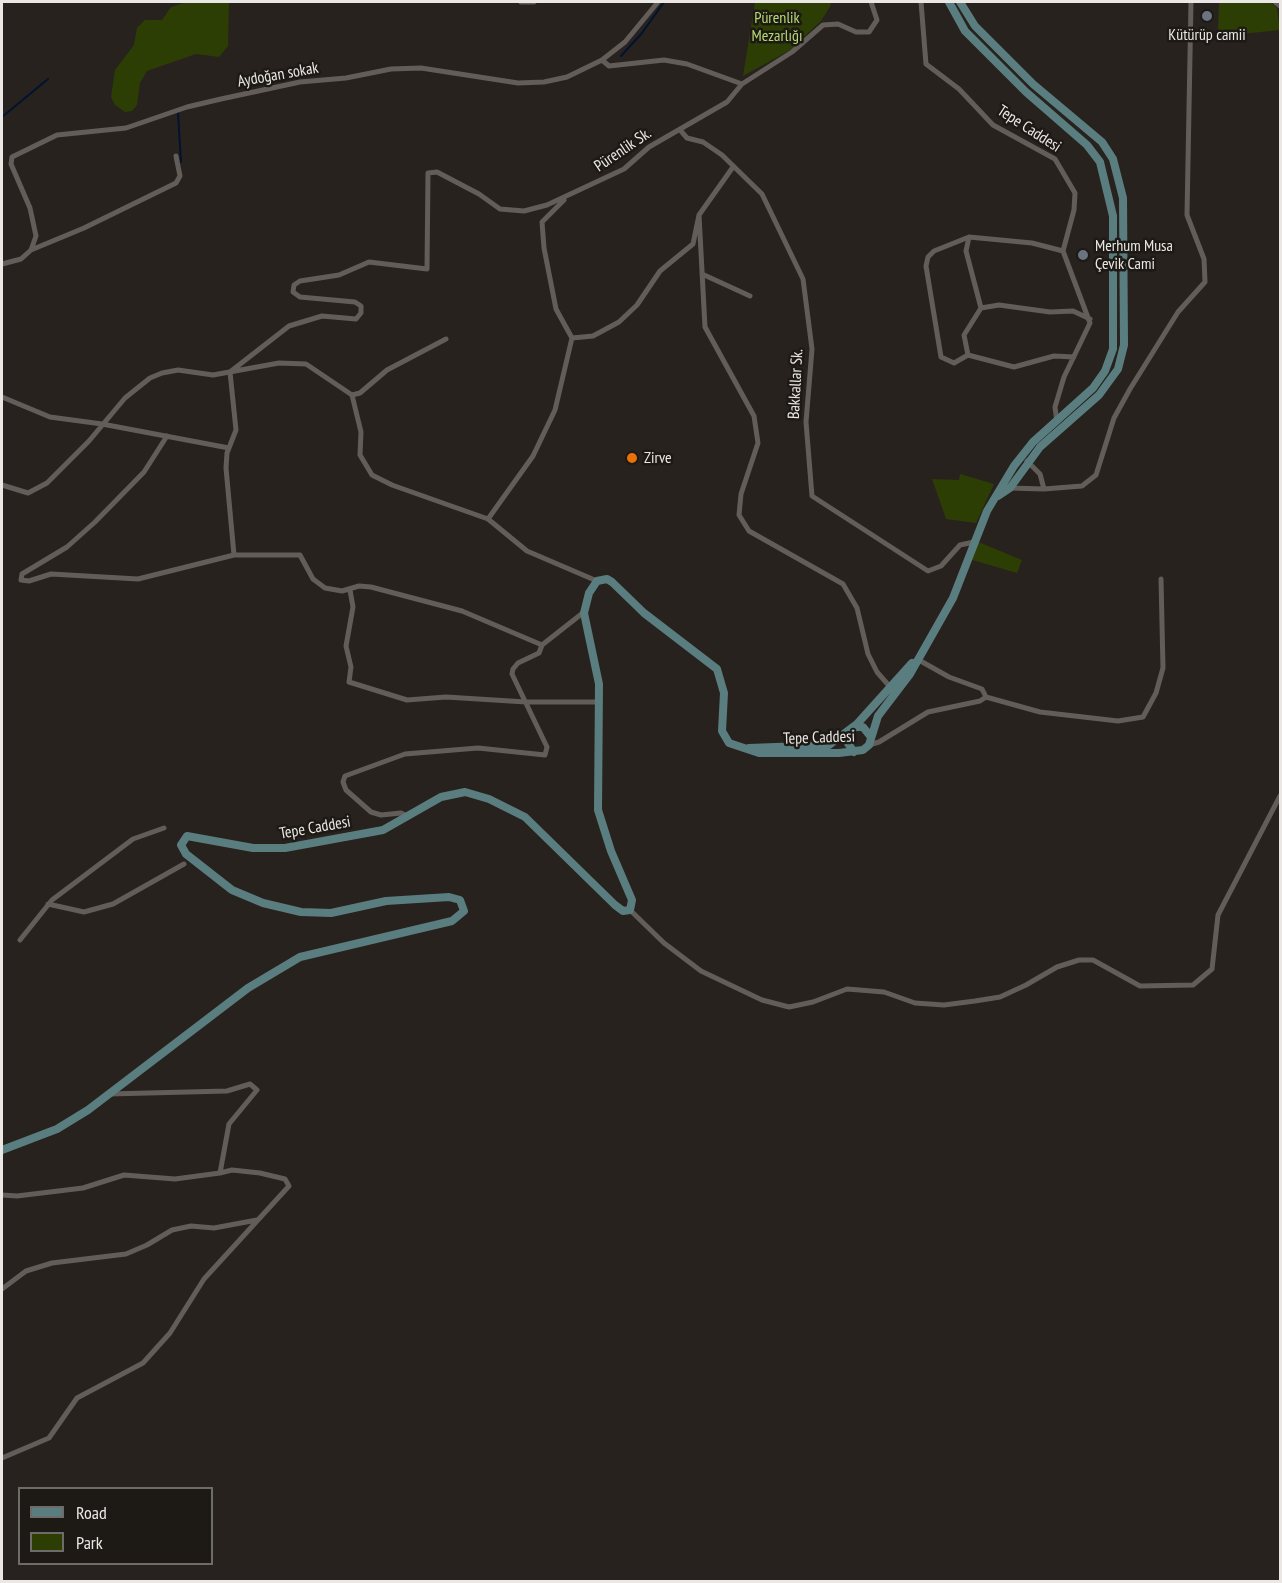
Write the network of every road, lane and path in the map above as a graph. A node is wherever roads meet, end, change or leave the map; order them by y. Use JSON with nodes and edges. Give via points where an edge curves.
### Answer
{"nodes":[{"id":1,"x":521,"y":2,"type":"edge"},
{"id":2,"x":534,"y":2,"type":"edge"},
{"id":3,"x":658,"y":2,"type":"edge"},
{"id":4,"x":871,"y":2,"type":"edge"},
{"id":5,"x":921,"y":2,"type":"edge"},
{"id":6,"x":949,"y":2,"type":"edge"},
{"id":7,"x":960,"y":2,"type":"edge"},
{"id":8,"x":1191,"y":2,"type":"edge"},
{"id":9,"x":1275,"y":2,"type":"edge"},
{"id":10,"x":1281,"y":6,"type":"edge"},
{"id":11,"x":602,"y":60,"type":"junction"},
{"id":12,"x":742,"y":84,"type":"junction"},
{"id":13,"x":681,"y":131,"type":"junction"},
{"id":14,"x":176,"y":156,"type":"dead end"},
{"id":15,"x":733,"y":167,"type":"junction"},
{"id":16,"x":567,"y":197,"type":"junction"},
{"id":17,"x":699,"y":215,"type":"junction"},
{"id":18,"x":969,"y":237,"type":"junction"},
{"id":19,"x":31,"y":250,"type":"junction"},
{"id":20,"x":1064,"y":251,"type":"junction"},
{"id":21,"x":2,"y":264,"type":"edge"},
{"id":22,"x":702,"y":274,"type":"junction"},
{"id":23,"x":750,"y":296,"type":"dead end"},
{"id":24,"x":981,"y":308,"type":"junction"},
{"id":25,"x":1090,"y":319,"type":"junction"},
{"id":26,"x":572,"y":338,"type":"junction"},
{"id":27,"x":446,"y":339,"type":"dead end"},
{"id":28,"x":968,"y":355,"type":"junction"},
{"id":29,"x":1074,"y":357,"type":"junction"},
{"id":30,"x":230,"y":372,"type":"junction"},
{"id":31,"x":352,"y":395,"type":"junction"},
{"id":32,"x":2,"y":397,"type":"edge"},
{"id":33,"x":102,"y":424,"type":"junction"},
{"id":34,"x":1059,"y":425,"type":"junction"},
{"id":35,"x":167,"y":436,"type":"junction"},
{"id":36,"x":229,"y":448,"type":"junction"},
{"id":37,"x":1019,"y":458,"type":"junction"},
{"id":38,"x":1029,"y":462,"type":"junction"},
{"id":39,"x":2,"y":485,"type":"edge"},
{"id":40,"x":1008,"y":486,"type":"junction"},
{"id":41,"x":1044,"y":489,"type":"junction"},
{"id":42,"x":488,"y":519,"type":"junction"},
{"id":43,"x":974,"y":542,"type":"junction"},
{"id":44,"x":234,"y":555,"type":"junction"},
{"id":45,"x":1161,"y":579,"type":"dead end"},
{"id":46,"x":597,"y":581,"type":"junction"},
{"id":47,"x":350,"y":590,"type":"junction"},
{"id":48,"x":585,"y":612,"type":"junction"},
{"id":49,"x":542,"y":645,"type":"junction"},
{"id":50,"x":917,"y":658,"type":"junction"},
{"id":51,"x":891,"y":688,"type":"junction"},
{"id":52,"x":986,"y":697,"type":"junction"},
{"id":53,"x":526,"y":702,"type":"junction"},
{"id":54,"x":599,"y":702,"type":"junction"},
{"id":55,"x":849,"y":731,"type":"junction"},
{"id":56,"x":870,"y":741,"type":"junction"},
{"id":57,"x":741,"y":748,"type":"junction"},
{"id":58,"x":854,"y":752,"type":"junction"},
{"id":59,"x":1281,"y":796,"type":"edge"},
{"id":60,"x":409,"y":816,"type":"junction"},
{"id":61,"x":164,"y":828,"type":"dead end"},
{"id":62,"x":184,"y":864,"type":"dead end"},
{"id":63,"x":48,"y":904,"type":"junction"},
{"id":64,"x":630,"y":910,"type":"junction"},
{"id":65,"x":20,"y":940,"type":"dead end"},
{"id":66,"x":108,"y":1094,"type":"junction"},
{"id":67,"x":2,"y":1150,"type":"edge"},
{"id":68,"x":220,"y":1173,"type":"junction"},
{"id":69,"x":2,"y":1195,"type":"edge"},
{"id":70,"x":257,"y":1220,"type":"junction"},
{"id":71,"x":2,"y":1289,"type":"edge"},
{"id":72,"x":2,"y":1458,"type":"edge"}],
"edges":[{"from":1,"to":2,"type":"street"},
{"from":3,"to":11,"type":"street","name":"Aydoğan sokak","via":[[625,42]]},
{"from":4,"to":12,"type":"street","name":"Pürenlik Sk.","via":[[877,20],[869,32],[856,32],[838,24],[823,25],[792,52]]},
{"from":5,"to":20,"type":"street","name":"Tepe Caddesi","via":[[926,64],[959,89],[993,124],[1055,159],[1072,186],[1074,210]]},
{"from":6,"to":34,"type":"street","via":[[965,31],[1026,92],[1088,145],[1100,162],[1108,187],[1113,216],[1113,350],[1101,378]]},
{"from":7,"to":34,"type":"street","via":[[983,34],[1033,84],[1102,142],[1120,178],[1125,234],[1121,362],[1107,387]]},
{"from":8,"to":41,"type":"street","via":[[1187,215],[1204,259],[1205,282],[1178,312],[1130,389],[1114,418],[1096,475],[1082,486]]},
{"from":9,"to":10,"type":"street"},
{"from":11,"to":12,"type":"street","via":[[609,66],[675,62]]},
{"from":11,"to":19,"type":"street","name":"Aydoğan sokak","via":[[567,77],[544,82],[518,83],[421,68],[391,69],[300,82],[221,99],[120,129],[57,135],[12,157],[36,236]]},
{"from":12,"to":13,"type":"street","name":"Pürenlik Sk.","via":[[727,102]]},
{"from":13,"to":15,"type":"street","name":"Bakkallar Sk."},
{"from":13,"to":16,"type":"street","name":"Pürenlik Sk.","via":[[649,147],[624,169]]},
{"from":14,"to":19,"type":"street","via":[[180,176],[176,183]]},
{"from":15,"to":17,"type":"street"},
{"from":15,"to":43,"type":"street","name":"Bakkallar Sk.","via":[[762,194],[803,279],[812,349],[806,422],[812,496],[928,571],[941,566],[960,544]]},
{"from":16,"to":26,"type":"street","via":[[542,222],[556,309]]},
{"from":16,"to":30,"type":"street","name":"Pürenlik Sk.","via":[[524,211],[500,209],[436,172],[428,173],[427,268],[369,262],[339,275],[300,281],[293,292],[300,297],[355,302],[361,306],[361,314],[357,319],[322,316],[289,326]]},
{"from":17,"to":22,"type":"street"},
{"from":17,"to":26,"type":"street","via":[[693,244],[660,271],[637,305],[619,322],[593,336]]},
{"from":18,"to":20,"type":"street","via":[[1032,243]]},
{"from":18,"to":24,"type":"street","via":[[966,251]]},
{"from":18,"to":28,"type":"street","via":[[934,250],[926,266],[941,357],[954,363]]},
{"from":19,"to":21,"type":"street","via":[[21,259]]},
{"from":20,"to":25,"type":"street"},
{"from":22,"to":23,"type":"street"},
{"from":22,"to":51,"type":"street","via":[[705,327],[754,416],[758,443],[741,494],[739,515],[749,531],[843,584],[857,608],[868,654]]},
{"from":24,"to":25,"type":"street","via":[[999,305],[1073,311]]},
{"from":24,"to":28,"type":"street","via":[[964,334]]},
{"from":25,"to":29,"type":"street"},
{"from":26,"to":42,"type":"street","via":[[555,410],[533,456]]},
{"from":27,"to":31,"type":"street","via":[[387,370],[360,393]]},
{"from":28,"to":29,"type":"street","via":[[1014,367],[1054,356]]},
{"from":29,"to":34,"type":"street","via":[[1055,407]]},
{"from":30,"to":31,"type":"street","via":[[279,363],[306,364]]},
{"from":30,"to":33,"type":"street","via":[[162,373],[125,398]]},
{"from":30,"to":36,"type":"street","via":[[236,423]]},
{"from":31,"to":42,"type":"street","via":[[361,432],[360,454],[372,475]]},
{"from":32,"to":33,"type":"street","via":[[50,417]]},
{"from":33,"to":35,"type":"street"},
{"from":33,"to":39,"type":"street","via":[[56,476],[39,489],[24,493]]},
{"from":34,"to":37,"type":"street"},
{"from":34,"to":38,"type":"street"},
{"from":35,"to":36,"type":"street"},
{"from":35,"to":44,"type":"street","via":[[144,472],[95,522],[67,547],[22,574],[21,580],[60,574],[138,579]]},
{"from":36,"to":44,"type":"street","via":[[226,468]]},
{"from":37,"to":38,"type":"street"},
{"from":37,"to":40,"type":"street"},
{"from":38,"to":40,"type":"street"},
{"from":38,"to":41,"type":"street","via":[[1040,474]]},
{"from":40,"to":41,"type":"street"},
{"from":40,"to":43,"type":"street","name":"Tepe Caddesi","via":[[996,497]]},
{"from":42,"to":46,"type":"street","via":[[528,551]]},
{"from":43,"to":50,"type":"street","name":"Tepe Caddesi","via":[[953,598]]},
{"from":44,"to":47,"type":"street","via":[[300,555],[318,584],[334,591]]},
{"from":45,"to":52,"type":"street","via":[[1163,668],[1151,706],[1140,719],[1118,721],[1040,712]]},
{"from":46,"to":48,"type":"street","via":[[589,593]]},
{"from":46,"to":57,"type":"street","via":[[612,582],[644,613],[717,669],[724,693],[722,731],[729,743]]},
{"from":47,"to":49,"type":"street","via":[[371,587],[462,611]]},
{"from":47,"to":53,"type":"street","via":[[353,607],[346,646],[351,667],[349,682],[407,700],[446,697]]},
{"from":48,"to":49,"type":"street"},
{"from":48,"to":54,"type":"street","via":[[597,667]]},
{"from":49,"to":53,"type":"street","via":[[539,653],[513,669]]},
{"from":50,"to":51,"type":"street","name":"Tepe Caddesi"},
{"from":50,"to":52,"type":"street","via":[[949,677],[978,687]]},
{"from":50,"to":56,"type":"street","name":"Tepe Caddesi","via":[[910,674],[878,716]]},
{"from":51,"to":55,"type":"street","name":"Tepe Caddesi"},
{"from":52,"to":56,"type":"street","via":[[928,712]]},
{"from":53,"to":54,"type":"street"},
{"from":53,"to":60,"type":"street","via":[[547,747],[545,755],[478,748],[405,754],[345,776],[346,790],[372,812]]},
{"from":54,"to":64,"type":"street","via":[[598,810],[633,900]]},
{"from":55,"to":56,"type":"street","via":[[863,728]]},
{"from":55,"to":57,"type":"street","name":"Tepe Caddesi","via":[[822,747]]},
{"from":55,"to":58,"type":"street","via":[[847,742]]},
{"from":56,"to":58,"type":"street","name":"Tepe Caddesi","via":[[863,750]]},
{"from":57,"to":58,"type":"street","name":"Tepe Caddesi","via":[[759,753]]},
{"from":59,"to":64,"type":"street","via":[[1218,915],[1212,969],[1193,985],[1140,986],[1093,960],[1079,960],[999,997],[975,1001],[915,1003],[884,992],[847,989],[789,1007],[762,1000],[701,970],[664,943]]},
{"from":60,"to":64,"type":"street","name":"Tepe Caddesi","via":[[441,797],[459,792],[502,804],[534,824],[615,905],[623,911]]},
{"from":60,"to":66,"type":"street","name":"Tepe Caddesi","via":[[383,830],[285,848],[253,848],[191,836],[183,839],[183,850],[202,868],[232,890],[263,903],[301,912],[331,913],[386,901],[449,897],[460,900],[464,911],[452,921],[300,957],[248,988]]},
{"from":61,"to":63,"type":"street","via":[[133,839]]},
{"from":62,"to":63,"type":"street","via":[[113,904],[84,912]]},
{"from":63,"to":65,"type":"street"},
{"from":66,"to":67,"type":"street","name":"Tepe Caddesi","via":[[57,1129]]},
{"from":66,"to":68,"type":"street","via":[[220,1092],[254,1084],[256,1093],[226,1131]]},
{"from":68,"to":69,"type":"street","via":[[176,1179],[124,1175],[83,1188]]},
{"from":68,"to":70,"type":"street","via":[[260,1173],[287,1181],[288,1189]]},
{"from":70,"to":71,"type":"street","via":[[172,1230],[126,1254],[52,1263],[26,1271]]},
{"from":70,"to":72,"type":"street","via":[[204,1279],[170,1333],[143,1363],[77,1398],[50,1438]]}]}
